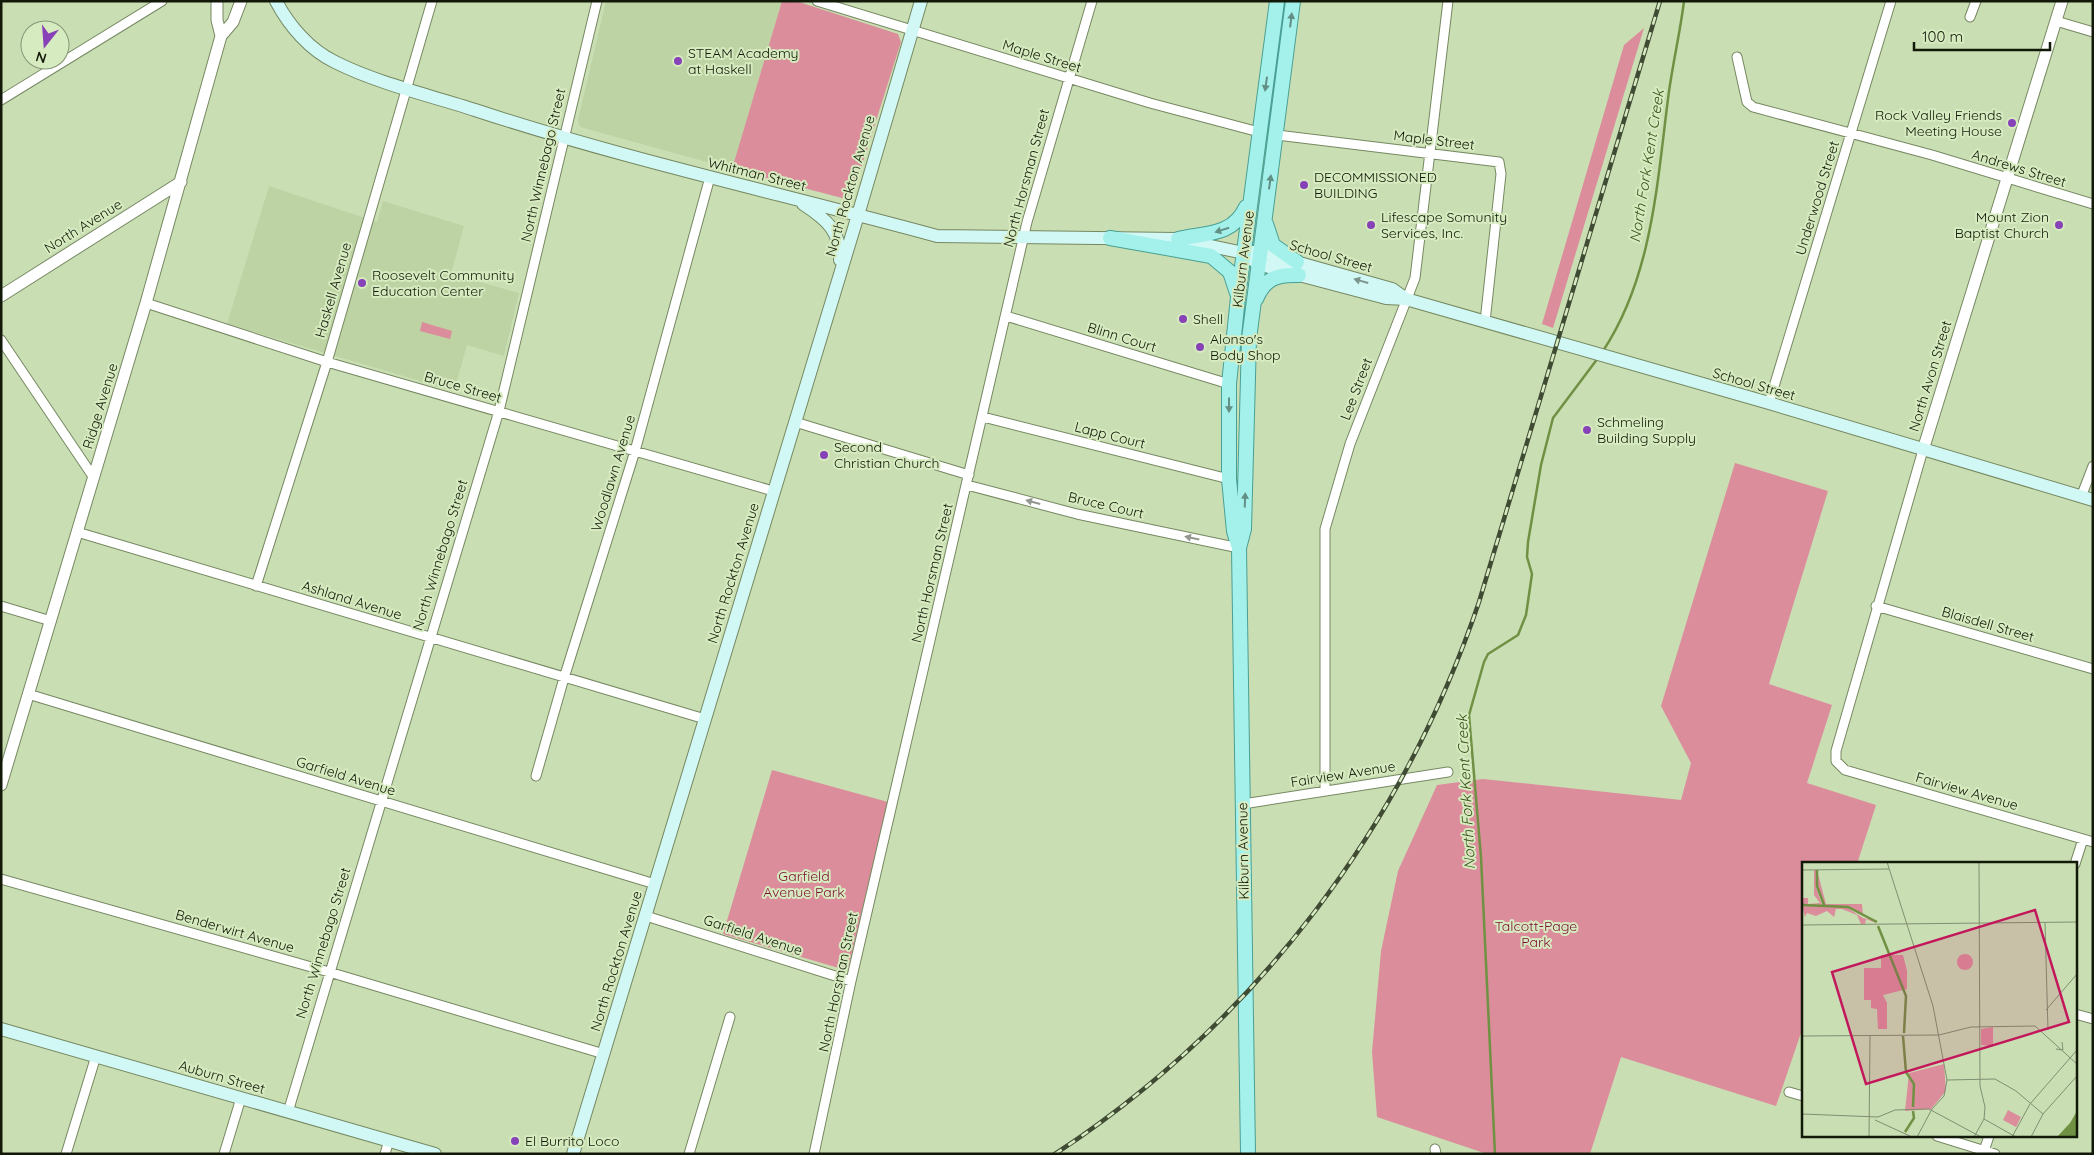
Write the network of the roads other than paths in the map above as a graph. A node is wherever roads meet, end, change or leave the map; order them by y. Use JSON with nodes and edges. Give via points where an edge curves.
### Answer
{"nodes":[{"id":1,"x":162,"y":1,"type":"edge"},
{"id":2,"x":217,"y":1,"type":"edge"},
{"id":3,"x":241,"y":1,"type":"edge"},
{"id":4,"x":432,"y":1,"type":"edge"},
{"id":5,"x":597,"y":1,"type":"edge"},
{"id":6,"x":817,"y":1,"type":"edge"},
{"id":7,"x":920,"y":1,"type":"edge"},
{"id":8,"x":1092,"y":1,"type":"edge"},
{"id":9,"x":1277,"y":1,"type":"edge"},
{"id":10,"x":1293,"y":1,"type":"edge"},
{"id":11,"x":1448,"y":1,"type":"edge"},
{"id":12,"x":1892,"y":1,"type":"edge"},
{"id":13,"x":1976,"y":1,"type":"edge"},
{"id":14,"x":2062,"y":1,"type":"edge"},
{"id":15,"x":275,"y":3,"type":"edge"},
{"id":16,"x":1970,"y":17,"type":"dead end"},
{"id":17,"x":2056,"y":21,"type":"junction"},
{"id":18,"x":912,"y":30,"type":"junction"},
{"id":19,"x":2093,"y":32,"type":"edge"},
{"id":20,"x":221,"y":36,"type":"junction"},
{"id":21,"x":1737,"y":57,"type":"dead end"},
{"id":22,"x":1068,"y":78,"type":"junction"},
{"id":23,"x":406,"y":88,"type":"junction"},
{"id":24,"x":1,"y":100,"type":"edge"},
{"id":25,"x":1260,"y":132,"type":"junction"},
{"id":26,"x":1851,"y":133,"type":"junction"},
{"id":27,"x":1277,"y":136,"type":"junction"},
{"id":28,"x":563,"y":139,"type":"junction"},
{"id":29,"x":1430,"y":154,"type":"junction"},
{"id":30,"x":710,"y":177,"type":"junction"},
{"id":31,"x":2006,"y":178,"type":"junction"},
{"id":32,"x":181,"y":182,"type":"junction"},
{"id":33,"x":1251,"y":197,"type":"junction"},
{"id":34,"x":795,"y":198,"type":"junction"},
{"id":35,"x":2093,"y":204,"type":"edge"},
{"id":36,"x":858,"y":215,"type":"junction"},
{"id":37,"x":1265,"y":217,"type":"junction"},
{"id":38,"x":1024,"y":237,"type":"junction"},
{"id":39,"x":1110,"y":238,"type":"junction"},
{"id":40,"x":1178,"y":239,"type":"junction"},
{"id":41,"x":1244,"y":253,"type":"junction"},
{"id":42,"x":1259,"y":258,"type":"junction"},
{"id":43,"x":1298,"y":268,"type":"junction"},
{"id":44,"x":840,"y":274,"type":"junction"},
{"id":45,"x":1,"y":296,"type":"edge"},
{"id":46,"x":1238,"y":297,"type":"junction"},
{"id":47,"x":1406,"y":299,"type":"junction"},
{"id":48,"x":146,"y":304,"type":"junction"},
{"id":49,"x":1254,"y":304,"type":"junction"},
{"id":50,"x":1006,"y":316,"type":"junction"},
{"id":51,"x":1484,"y":322,"type":"junction"},
{"id":52,"x":1,"y":340,"type":"edge"},
{"id":53,"x":327,"y":362,"type":"junction"},
{"id":54,"x":1229,"y":384,"type":"junction"},
{"id":55,"x":1769,"y":403,"type":"junction"},
{"id":56,"x":499,"y":412,"type":"junction"},
{"id":57,"x":983,"y":417,"type":"junction"},
{"id":58,"x":795,"y":422,"type":"junction"},
{"id":59,"x":1923,"y":450,"type":"junction"},
{"id":60,"x":634,"y":451,"type":"junction"},
{"id":61,"x":2093,"y":466,"type":"edge"},
{"id":62,"x":94,"y":478,"type":"junction"},
{"id":63,"x":1229,"y":479,"type":"junction"},
{"id":64,"x":968,"y":480,"type":"junction"},
{"id":65,"x":773,"y":492,"type":"junction"},
{"id":66,"x":2087,"y":499,"type":"edge"},
{"id":67,"x":77,"y":532,"type":"junction"},
{"id":68,"x":1239,"y":548,"type":"junction"},
{"id":69,"x":256,"y":586,"type":"junction"},
{"id":70,"x":1,"y":606,"type":"edge"},
{"id":71,"x":1876,"y":606,"type":"junction"},
{"id":72,"x":50,"y":621,"type":"junction"},
{"id":73,"x":430,"y":638,"type":"junction"},
{"id":74,"x":2093,"y":669,"type":"edge"},
{"id":75,"x":564,"y":678,"type":"junction"},
{"id":76,"x":28,"y":694,"type":"junction"},
{"id":77,"x":705,"y":719,"type":"junction"},
{"id":78,"x":1836,"y":762,"type":"joint"},
{"id":79,"x":1448,"y":772,"type":"dead end"},
{"id":80,"x":536,"y":776,"type":"dead end"},
{"id":81,"x":1,"y":784,"type":"edge"},
{"id":82,"x":1325,"y":790,"type":"junction"},
{"id":83,"x":380,"y":801,"type":"junction"},
{"id":84,"x":1243,"y":804,"type":"junction"},
{"id":85,"x":2083,"y":839,"type":"junction"},
{"id":86,"x":2093,"y":842,"type":"edge"},
{"id":87,"x":2076,"y":862,"type":"edge"},
{"id":88,"x":1,"y":880,"type":"edge"},
{"id":89,"x":655,"y":884,"type":"junction"},
{"id":90,"x":646,"y":916,"type":"junction"},
{"id":91,"x":329,"y":972,"type":"junction"},
{"id":92,"x":851,"y":981,"type":"junction"},
{"id":93,"x":2076,"y":1014,"type":"edge"},
{"id":94,"x":730,"y":1017,"type":"dead end"},
{"id":95,"x":2093,"y":1020,"type":"edge"},
{"id":96,"x":1,"y":1029,"type":"edge"},
{"id":97,"x":604,"y":1054,"type":"junction"},
{"id":98,"x":96,"y":1056,"type":"junction"},
{"id":99,"x":1789,"y":1092,"type":"dead end"},
{"id":100,"x":1802,"y":1096,"type":"edge"},
{"id":101,"x":240,"y":1098,"type":"junction"},
{"id":102,"x":288,"y":1112,"type":"junction"},
{"id":103,"x":1943,"y":1138,"type":"edge"},
{"id":104,"x":1988,"y":1138,"type":"edge"},
{"id":105,"x":389,"y":1140,"type":"junction"},
{"id":106,"x":1984,"y":1152,"type":"edge"},
{"id":107,"x":66,"y":1154,"type":"edge"},
{"id":108,"x":224,"y":1154,"type":"edge"},
{"id":109,"x":384,"y":1154,"type":"edge"},
{"id":110,"x":435,"y":1154,"type":"edge"},
{"id":111,"x":573,"y":1154,"type":"edge"},
{"id":112,"x":688,"y":1154,"type":"edge"},
{"id":113,"x":814,"y":1154,"type":"edge"},
{"id":114,"x":1248,"y":1154,"type":"edge"},
{"id":115,"x":1995,"y":1154,"type":"edge"}],
"edges":[{"from":1,"to":24,"type":"street"},
{"from":2,"to":20,"type":"street","name":"Ridge Avenue"},
{"from":3,"to":20,"type":"street","name":"Ridge Avenue","via":[[233,22]]},
{"from":4,"to":23,"type":"street","name":"Haskell Avenue"},
{"from":5,"to":28,"type":"street","name":"North Winnebago Street"},
{"from":6,"to":18,"type":"street","name":"Maple Street"},
{"from":7,"to":18,"type":"main road","name":"North Rockton Avenue"},
{"from":8,"to":22,"type":"street","name":"North Horsman Street"},
{"from":9,"to":25,"type":"main road","name":"Kilburn Avenue","one_way":true},
{"from":27,"to":10,"type":"main road","name":"Kilburn Avenue","one_way":true},
{"from":11,"to":29,"type":"street","name":"Lee Street"},
{"from":12,"to":26,"type":"street","name":"Underwood Street"},
{"from":13,"to":16,"type":"street"},
{"from":14,"to":17,"type":"street","name":"North Avon Street"},
{"from":15,"to":23,"type":"main road","name":"Whitman Street","via":[[297,32],[322,54],[349,68]]},
{"from":17,"to":19,"type":"street"},
{"from":17,"to":31,"type":"street","name":"North Avon Street"},
{"from":18,"to":22,"type":"street","name":"Maple Street"},
{"from":18,"to":36,"type":"main road","name":"North Rockton Avenue"},
{"from":20,"to":32,"type":"street","name":"Ridge Avenue"},
{"from":21,"to":26,"type":"street","name":"Andrews Street","via":[[1747,102],[1753,107]]},
{"from":22,"to":25,"type":"street","name":"Maple Street"},
{"from":22,"to":38,"type":"street","name":"North Horsman Street"},
{"from":23,"to":28,"type":"main road","name":"Whitman Street"},
{"from":23,"to":53,"type":"street","name":"Haskell Avenue"},
{"from":25,"to":33,"type":"main road","name":"Kilburn Avenue"},
{"from":26,"to":31,"type":"street","name":"Andrews Street"},
{"from":26,"to":55,"type":"street","name":"Underwood Street"},
{"from":27,"to":29,"type":"street","name":"Maple Street"},
{"from":37,"to":27,"type":"main road","name":"Kilburn Avenue","one_way":true},
{"from":28,"to":30,"type":"main road","name":"Whitman Street"},
{"from":28,"to":56,"type":"street","name":"North Winnebago Street"},
{"from":29,"to":47,"type":"street","name":"Lee Street","via":[[1415,278]]},
{"from":29,"to":51,"type":"street","name":"Maple Street","via":[[1499,162],[1500,184]]},
{"from":30,"to":34,"type":"main road","name":"Whitman Street"},
{"from":30,"to":60,"type":"street","name":"Woodlawn Avenue"},
{"from":31,"to":35,"type":"street","name":"Andrews Street"},
{"from":31,"to":59,"type":"street","name":"North Avon Street"},
{"from":32,"to":45,"type":"street","name":"North Avenue"},
{"from":32,"to":48,"type":"street","name":"Ridge Avenue"},
{"from":33,"to":40,"type":"main road","one_way":true,"via":[[1242,217],[1232,226]]},
{"from":33,"to":41,"type":"main road","name":"Kilburn Avenue"},
{"from":34,"to":36,"type":"main road","name":"Whitman Street"},
{"from":34,"to":44,"type":"main road","via":[[817,213],[838,236],[841,245]]},
{"from":36,"to":38,"type":"main road","name":"Whitman Street","via":[[937,236]]},
{"from":36,"to":44,"type":"main road","name":"North Rockton Avenue"},
{"from":37,"to":42,"type":"main road","name":"Kilburn Avenue"},
{"from":37,"to":43,"type":"main road","via":[[1266,230],[1273,244]]},
{"from":38,"to":39,"type":"main road","name":"Whitman Street"},
{"from":38,"to":50,"type":"street","name":"North Horsman Street"},
{"from":39,"to":40,"type":"main road","name":"Whitman Street"},
{"from":39,"to":46,"type":"main road","via":[[1211,256],[1230,272]]},
{"from":40,"to":41,"type":"main road","name":"Whitman Street"},
{"from":41,"to":42,"type":"main road","name":"School Street"},
{"from":41,"to":46,"type":"main road","name":"Kilburn Avenue"},
{"from":42,"to":43,"type":"main road","name":"School Street"},
{"from":42,"to":49,"type":"main road","name":"Kilburn Avenue"},
{"from":43,"to":47,"type":"main road","name":"School Street","via":[[1392,289]]},
{"from":43,"to":49,"type":"main road","via":[[1269,279]]},
{"from":44,"to":58,"type":"main road","name":"North Rockton Avenue"},
{"from":46,"to":54,"type":"main road","name":"Kilburn Avenue"},
{"from":47,"to":51,"type":"main road","name":"School Street"},
{"from":47,"to":82,"type":"street","name":"Lee Street","via":[[1350,444],[1325,529]]},
{"from":48,"to":53,"type":"street","name":"Bruce Street"},
{"from":48,"to":62,"type":"street","name":"Ridge Avenue"},
{"from":68,"to":49,"type":"main road","name":"Kilburn Avenue","one_way":true,"via":[[1244,529],[1249,347]]},
{"from":50,"to":54,"type":"street","name":"Blinn Court"},
{"from":50,"to":57,"type":"street","name":"North Horsman Street"},
{"from":51,"to":55,"type":"main road","name":"School Street"},
{"from":52,"to":62,"type":"street"},
{"from":53,"to":56,"type":"street","name":"Bruce Street"},
{"from":53,"to":69,"type":"street","name":"Haskell Avenue"},
{"from":54,"to":63,"type":"main road","name":"Kilburn Avenue","one_way":true},
{"from":55,"to":59,"type":"main road","name":"School Street"},
{"from":56,"to":60,"type":"street","name":"Bruce Street"},
{"from":56,"to":73,"type":"street","name":"North Winnebago Street"},
{"from":57,"to":63,"type":"street","name":"Lapp Court"},
{"from":57,"to":64,"type":"street","name":"North Horsman Street"},
{"from":58,"to":64,"type":"street"},
{"from":58,"to":65,"type":"main road","name":"North Rockton Avenue"},
{"from":59,"to":66,"type":"main road","name":"School Street"},
{"from":59,"to":71,"type":"street","name":"North Avon Street"},
{"from":60,"to":65,"type":"street","name":"Bruce Street"},
{"from":60,"to":75,"type":"street","name":"Woodlawn Avenue"},
{"from":61,"to":66,"type":"street"},
{"from":62,"to":67,"type":"street","name":"Ridge Avenue"},
{"from":63,"to":68,"type":"main road","name":"Kilburn Avenue","via":[[1234,531]]},
{"from":68,"to":64,"type":"street","name":"Bruce Court","one_way":true,"via":[[1077,514]]},
{"from":64,"to":92,"type":"street","name":"North Horsman Street"},
{"from":65,"to":77,"type":"main road","name":"North Rockton Avenue"},
{"from":67,"to":69,"type":"street","name":"Ashland Avenue"},
{"from":67,"to":72,"type":"street","name":"Ridge Avenue"},
{"from":68,"to":84,"type":"main road","name":"Kilburn Avenue"},
{"from":69,"to":73,"type":"street","name":"Ashland Avenue"},
{"from":70,"to":72,"type":"street"},
{"from":71,"to":74,"type":"street","name":"Blaisdell Street"},
{"from":71,"to":78,"type":"street","name":"North Avon Street"},
{"from":72,"to":76,"type":"street","name":"Ridge Avenue"},
{"from":73,"to":75,"type":"street","name":"Ashland Avenue"},
{"from":73,"to":83,"type":"street","name":"North Winnebago Street"},
{"from":75,"to":77,"type":"street","name":"Ashland Avenue"},
{"from":75,"to":80,"type":"street","name":"Woodlawn Avenue"},
{"from":76,"to":81,"type":"street","name":"Ridge Avenue"},
{"from":76,"to":83,"type":"street","name":"Garfield Avenue"},
{"from":77,"to":89,"type":"main road","name":"North Rockton Avenue"},
{"from":78,"to":85,"type":"street","name":"Fairview Avenue","via":[[1845,770]]},
{"from":79,"to":82,"type":"street","name":"Fairview Avenue"},
{"from":82,"to":84,"type":"street","name":"Fairview Avenue"},
{"from":83,"to":89,"type":"street","name":"Garfield Avenue"},
{"from":83,"to":91,"type":"street","name":"North Winnebago Street"},
{"from":84,"to":114,"type":"main road","name":"Kilburn Avenue"},
{"from":85,"to":86,"type":"street","name":"Fairview Avenue"},
{"from":85,"to":87,"type":"street"},
{"from":88,"to":91,"type":"street","name":"Benderwirt Avenue"},
{"from":89,"to":90,"type":"main road","name":"North Rockton Avenue"},
{"from":90,"to":92,"type":"street","name":"Garfield Avenue"},
{"from":90,"to":97,"type":"main road","name":"North Rockton Avenue"},
{"from":91,"to":97,"type":"street","name":"Benderwirt Avenue"},
{"from":91,"to":102,"type":"street","name":"North Winnebago Street"},
{"from":92,"to":113,"type":"street","name":"North Horsman Street"},
{"from":93,"to":95,"type":"street"},
{"from":94,"to":112,"type":"street"},
{"from":96,"to":98,"type":"main road","name":"Auburn Street"},
{"from":97,"to":111,"type":"main road","name":"North Rockton Avenue"},
{"from":98,"to":101,"type":"main road","name":"Auburn Street"},
{"from":98,"to":107,"type":"street"},
{"from":99,"to":100,"type":"street"},
{"from":101,"to":102,"type":"main road","name":"Auburn Street"},
{"from":101,"to":108,"type":"street"},
{"from":102,"to":105,"type":"main road","name":"Auburn Street"},
{"from":103,"to":106,"type":"street"},
{"from":104,"to":106,"type":"street"},
{"from":105,"to":109,"type":"street"},
{"from":105,"to":110,"type":"main road","name":"Auburn Street"},
{"from":106,"to":115,"type":"street"}]}
